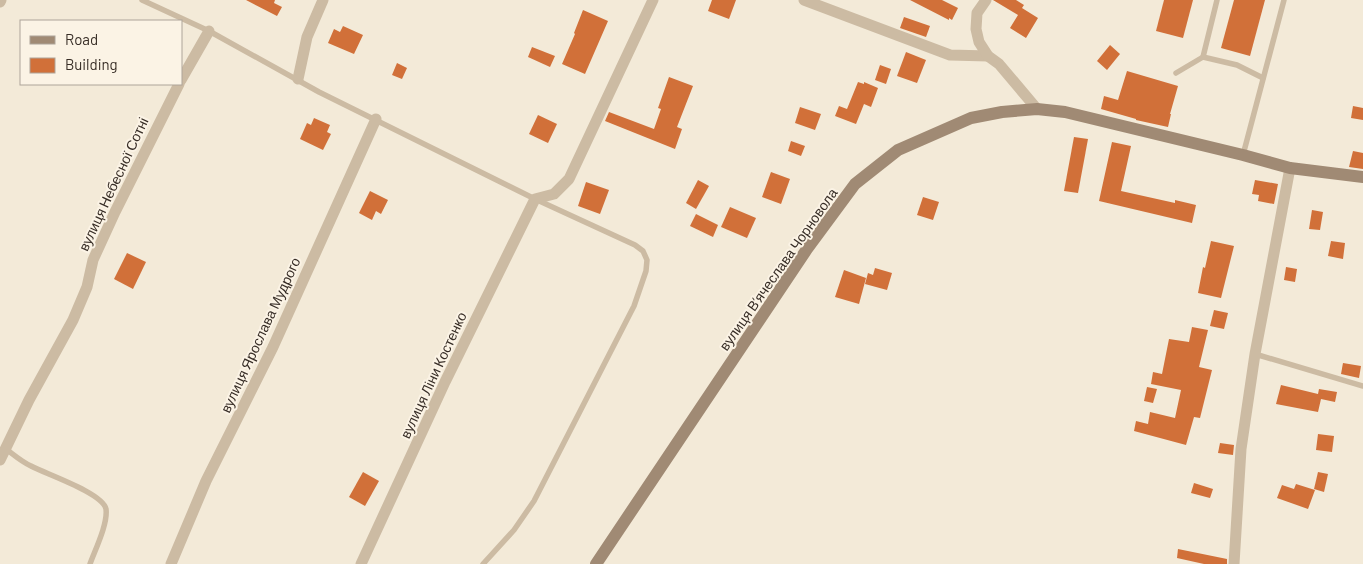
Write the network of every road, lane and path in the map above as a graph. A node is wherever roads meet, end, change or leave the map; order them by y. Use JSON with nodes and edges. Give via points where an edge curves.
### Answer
{"nodes":[{"id":1,"x":142,"y":0,"type":"edge"},
{"id":2,"x":323,"y":0,"type":"edge"},
{"id":3,"x":653,"y":0,"type":"edge"},
{"id":4,"x":804,"y":0,"type":"edge"},
{"id":5,"x":986,"y":0,"type":"edge"},
{"id":6,"x":1217,"y":0,"type":"edge"},
{"id":7,"x":1284,"y":0,"type":"edge"},
{"id":8,"x":209,"y":32,"type":"junction"},
{"id":9,"x":988,"y":56,"type":"junction"},
{"id":10,"x":1203,"y":57,"type":"junction"},
{"id":11,"x":1176,"y":73,"type":"dead end"},
{"id":12,"x":182,"y":78,"type":"edge"},
{"id":13,"x":1264,"y":78,"type":"junction"},
{"id":14,"x":298,"y":79,"type":"junction"},
{"id":15,"x":178,"y":85,"type":"edge"},
{"id":16,"x":1037,"y":109,"type":"junction"},
{"id":17,"x":376,"y":119,"type":"junction"},
{"id":18,"x":1243,"y":155,"type":"junction"},
{"id":19,"x":1290,"y":168,"type":"junction"},
{"id":20,"x":1363,"y":178,"type":"edge"},
{"id":21,"x":535,"y":199,"type":"junction"},
{"id":22,"x":1254,"y":354,"type":"junction"},
{"id":23,"x":1363,"y":386,"type":"edge"},
{"id":24,"x":6,"y":449,"type":"junction"},
{"id":25,"x":0,"y":460,"type":"edge"},
{"id":26,"x":90,"y":564,"type":"edge"},
{"id":27,"x":171,"y":564,"type":"edge"},
{"id":28,"x":361,"y":564,"type":"edge"},
{"id":29,"x":483,"y":564,"type":"edge"},
{"id":30,"x":596,"y":564,"type":"edge"},
{"id":31,"x":1234,"y":564,"type":"edge"}],
"edges":[{"from":1,"to":8,"type":"lane"},
{"from":2,"to":14,"type":"street","via":[[307,37]]},
{"from":3,"to":21,"type":"street","via":[[569,179],[554,194]]},
{"from":4,"to":9,"type":"street","via":[[950,55]]},
{"from":5,"to":9,"type":"street","via":[[977,13],[976,29],[978,42]]},
{"from":6,"to":10,"type":"lane"},
{"from":7,"to":13,"type":"lane"},
{"from":8,"to":12,"type":"street"},
{"from":8,"to":14,"type":"lane"},
{"from":9,"to":16,"type":"street","via":[[999,64]]},
{"from":10,"to":11,"type":"lane"},
{"from":10,"to":13,"type":"lane","via":[[1238,65]]},
{"from":13,"to":18,"type":"lane"},
{"from":14,"to":17,"type":"lane"},
{"from":15,"to":24,"type":"street","name":"вулиця Небесної Сотні","via":[[114,212],[93,260],[87,287],[73,320]]},
{"from":16,"to":18,"type":"street","name":"вулиця Вʼячеслава Чорновола","via":[[1065,112]]},
{"from":16,"to":30,"type":"street","name":"вулиця Вʼячеслава Чорновола","via":[[971,118],[898,150],[855,184],[807,249]]},
{"from":17,"to":21,"type":"lane"},
{"from":17,"to":27,"type":"street","name":"вулиця Ярослава Мудрого","via":[[273,347],[206,481]]},
{"from":18,"to":19,"type":"street","name":"вулиця Вʼячеслава Чорновола"},
{"from":19,"to":20,"type":"street","name":"вулиця Вʼячеслава Чорновола"},
{"from":19,"to":22,"type":"street"},
{"from":21,"to":28,"type":"street","name":"вулиця Ліни Костенко"},
{"from":21,"to":29,"type":"lane","via":[[634,245],[643,251],[646,272],[634,306],[542,486],[514,530]]},
{"from":22,"to":23,"type":"lane"},
{"from":22,"to":31,"type":"street","via":[[1241,449]]},
{"from":24,"to":25,"type":"street","name":"вулиця Небесної Сотні"},
{"from":24,"to":26,"type":"lane","via":[[30,466],[105,504],[105,519]]}]}
